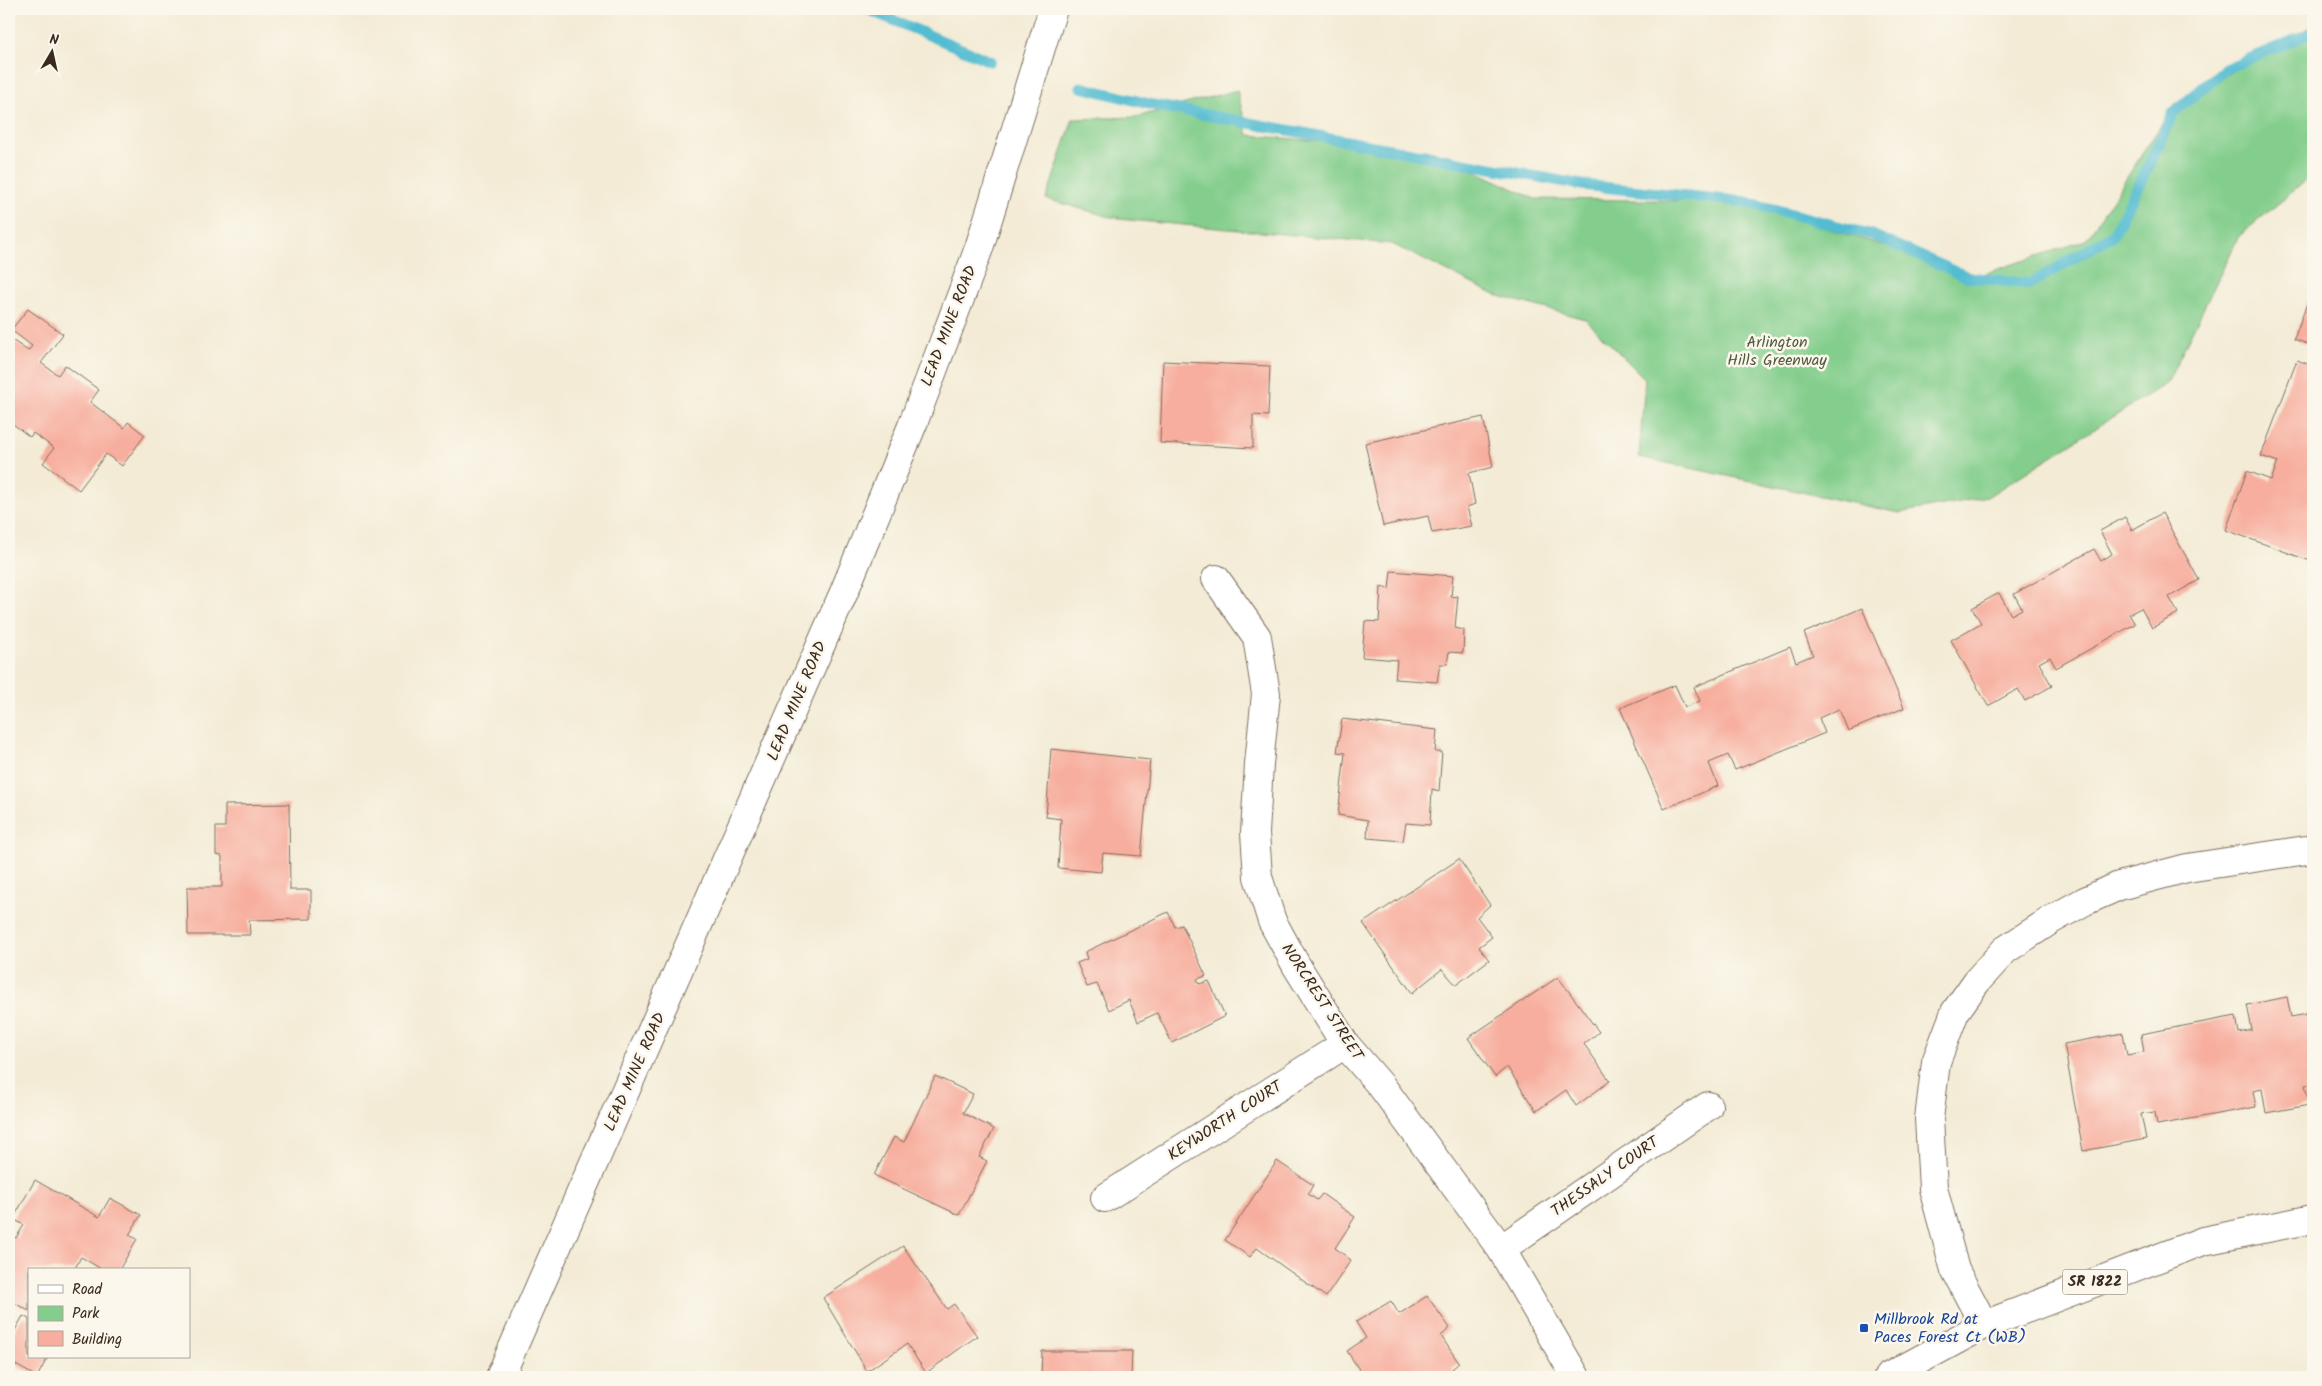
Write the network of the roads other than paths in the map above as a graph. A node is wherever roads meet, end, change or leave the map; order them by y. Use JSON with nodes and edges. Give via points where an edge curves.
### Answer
{"nodes":[{"id":1,"x":1053,"y":9,"type":"edge"},
{"id":2,"x":1216,"y":579,"type":"dead end"},
{"id":3,"x":2313,"y":850,"type":"edge"},
{"id":4,"x":1345,"y":1044,"type":"junction"},
{"id":5,"x":1708,"y":1106,"type":"dead end"},
{"id":6,"x":1105,"y":1198,"type":"dead end"},
{"id":7,"x":2313,"y":1219,"type":"edge"},
{"id":8,"x":1502,"y":1249,"type":"junction"},
{"id":9,"x":1984,"y":1324,"type":"junction"},
{"id":10,"x":500,"y":1377,"type":"edge"},
{"id":11,"x":1576,"y":1377,"type":"edge"},
{"id":12,"x":1888,"y":1377,"type":"edge"}],
"edges":[{"from":1,"to":10,"type":"street","name":"LEAD MINE ROAD","via":[[979,248],[914,421],[844,592]]},
{"from":2,"to":4,"type":"street","name":"NORCREST STREET","via":[[1257,636],[1266,694],[1255,833],[1258,876],[1272,921]]},
{"from":3,"to":9,"type":"street","via":[[2187,868],[2118,886],[2051,920],[2006,950],[1977,981],[1955,1012],[1936,1062],[1929,1119],[1934,1188],[1955,1270]]},
{"from":4,"to":6,"type":"street","name":"KEYWORTH COURT"},
{"from":4,"to":8,"type":"street","name":"NORCREST STREET","via":[[1383,1088]]},
{"from":5,"to":8,"type":"street","name":"THESSALY COURT"},
{"from":7,"to":9,"type":"street","number":"SR 1822","via":[[2203,1241]]},
{"from":8,"to":11,"type":"street","name":"NORCREST STREET"},
{"from":9,"to":12,"type":"street","number":"SR 1822"}]}
